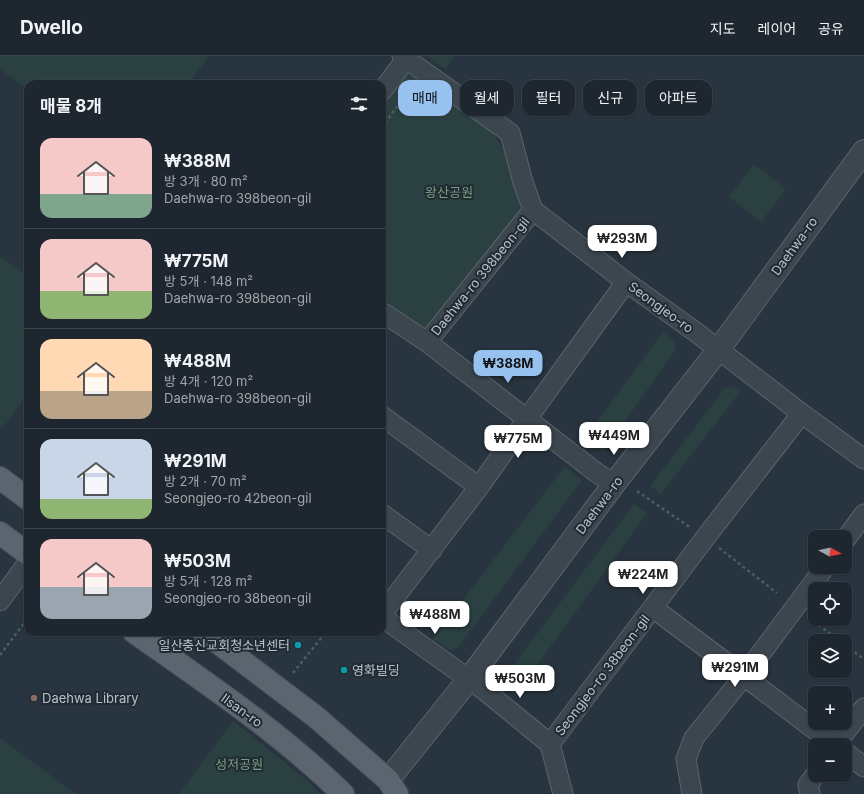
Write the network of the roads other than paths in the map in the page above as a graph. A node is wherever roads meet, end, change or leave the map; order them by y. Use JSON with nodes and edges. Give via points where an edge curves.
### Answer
{"nodes":[{"id":1,"x":404,"y":58,"type":"edge"},
{"id":2,"x":386,"y":85,"type":"edge"},
{"id":3,"x":864,"y":151,"type":"edge"},
{"id":4,"x":533,"y":210,"type":"junction"},
{"id":5,"x":626,"y":282,"type":"junction"},
{"id":6,"x":386,"y":315,"type":"edge"},
{"id":7,"x":427,"y":342,"type":"junction"},
{"id":8,"x":719,"y":349,"type":"junction"},
{"id":9,"x":801,"y":413,"type":"junction"},
{"id":10,"x":527,"y":418,"type":"junction"},
{"id":11,"x":386,"y":419,"type":"edge"},
{"id":12,"x":864,"y":459,"type":"edge"},
{"id":13,"x":0,"y":478,"type":"edge"},
{"id":14,"x":614,"y":484,"type":"junction"},
{"id":15,"x":479,"y":487,"type":"junction"},
{"id":16,"x":24,"y":496,"type":"edge"},
{"id":17,"x":864,"y":514,"type":"edge"},
{"id":18,"x":386,"y":517,"type":"edge"},
{"id":19,"x":852,"y":530,"type":"edge"},
{"id":20,"x":0,"y":533,"type":"edge"},
{"id":21,"x":432,"y":550,"type":"junction"},
{"id":22,"x":24,"y":551,"type":"edge"},
{"id":23,"x":24,"y":568,"type":"edge"},
{"id":24,"x":820,"y":574,"type":"edge"},
{"id":25,"x":0,"y":601,"type":"edge"},
{"id":26,"x":652,"y":608,"type":"junction"},
{"id":27,"x":386,"y":610,"type":"edge"},
{"id":28,"x":386,"y":618,"type":"edge"},
{"id":29,"x":140,"y":636,"type":"edge"},
{"id":30,"x":209,"y":636,"type":"edge"},
{"id":31,"x":744,"y":676,"type":"junction"},
{"id":32,"x":470,"y":679,"type":"junction"},
{"id":33,"x":864,"y":708,"type":"edge"},
{"id":34,"x":826,"y":738,"type":"edge"},
{"id":35,"x":840,"y":738,"type":"edge"},
{"id":36,"x":550,"y":744,"type":"junction"},
{"id":37,"x":852,"y":757,"type":"edge"},
{"id":38,"x":864,"y":766,"type":"edge"},
{"id":39,"x":810,"y":782,"type":"edge"},
{"id":40,"x":393,"y":787,"type":"edge"},
{"id":41,"x":343,"y":794,"type":"edge"},
{"id":42,"x":563,"y":794,"type":"edge"},
{"id":43,"x":692,"y":794,"type":"edge"},
{"id":44,"x":810,"y":794,"type":"edge"}],
"edges":[{"from":1,"to":2,"type":"street"},
{"from":1,"to":4,"type":"street","via":[[510,133]]},
{"from":3,"to":8,"type":"street","name":"Daehwa-ro"},
{"from":4,"to":5,"type":"street","name":"Seongjeo-ro"},
{"from":4,"to":7,"type":"street","name":"Daehwa-ro 398beon-gil"},
{"from":5,"to":8,"type":"street","name":"Seongjeo-ro"},
{"from":5,"to":10,"type":"street"},
{"from":6,"to":7,"type":"street","name":"Daehwa-ro 398beon-gil"},
{"from":7,"to":10,"type":"street","name":"Daehwa-ro 398beon-gil"},
{"from":8,"to":9,"type":"street","name":"Seongjeo-ro"},
{"from":8,"to":14,"type":"street","name":"Daehwa-ro"},
{"from":9,"to":12,"type":"street","name":"Seongjeo-ro"},
{"from":9,"to":26,"type":"street","name":"Seongjeo-ro 38beon-gil"},
{"from":10,"to":14,"type":"street","name":"Daehwa-ro 398beon-gil"},
{"from":10,"to":15,"type":"street"},
{"from":11,"to":15,"type":"street"},
{"from":13,"to":16,"type":"main road"},
{"from":14,"to":32,"type":"street","name":"Daehwa-ro"},
{"from":15,"to":21,"type":"street"},
{"from":17,"to":19,"type":"street"},
{"from":18,"to":21,"type":"street"},
{"from":20,"to":22,"type":"main road"},
{"from":21,"to":27,"type":"street"},
{"from":23,"to":25,"type":"street"},
{"from":24,"to":31,"type":"street"},
{"from":26,"to":31,"type":"street"},
{"from":26,"to":36,"type":"street","name":"Seongjeo-ro 38beon-gil"},
{"from":28,"to":32,"type":"street"},
{"from":29,"to":41,"type":"main road","name":"Ilsan-ro","via":[[256,719],[315,767]]},
{"from":30,"to":40,"type":"main road","via":[[316,717]]},
{"from":31,"to":34,"type":"street"},
{"from":31,"to":43,"type":"street","via":[[694,738],[686,759]]},
{"from":32,"to":36,"type":"street"},
{"from":32,"to":40,"type":"street","name":"Daehwa-ro"},
{"from":33,"to":35,"type":"street"},
{"from":36,"to":42,"type":"street","name":"Seongjeo-ro 38beon-gil"},
{"from":37,"to":38,"type":"street"},
{"from":39,"to":44,"type":"street"}]}
